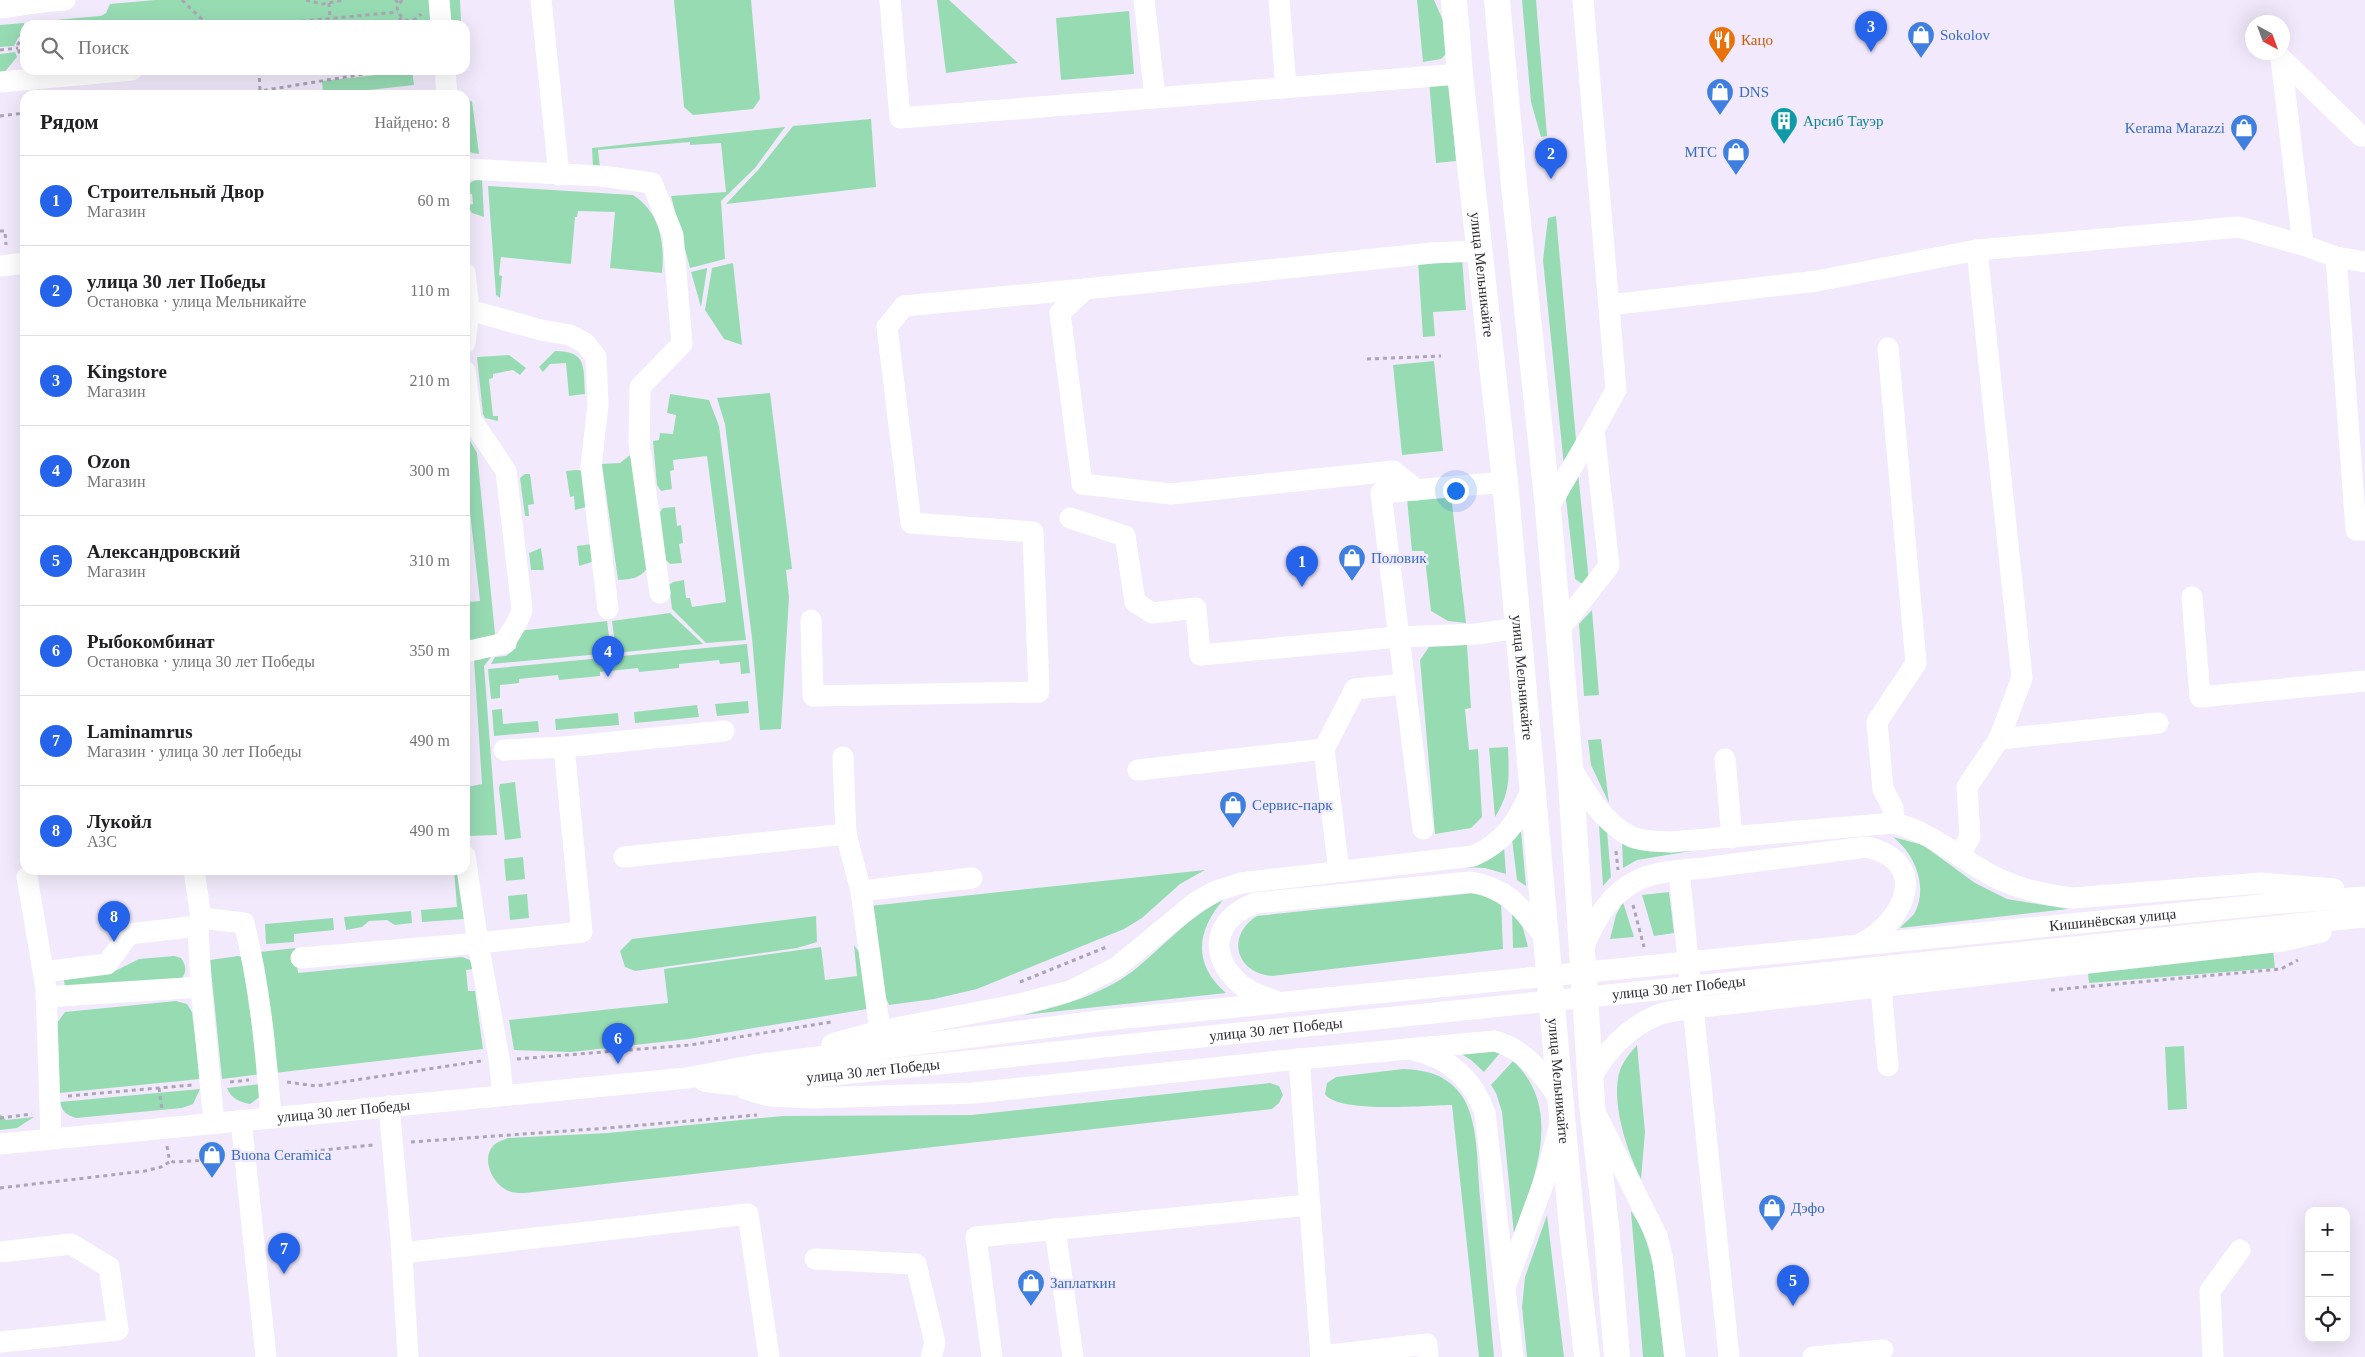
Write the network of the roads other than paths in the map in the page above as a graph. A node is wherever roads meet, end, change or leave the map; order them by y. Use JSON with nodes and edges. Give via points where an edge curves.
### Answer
{"nodes":[{"id":1,"x":65,"y":0,"type":"edge"},
{"id":2,"x":541,"y":0,"type":"edge"},
{"id":3,"x":890,"y":0,"type":"edge"},
{"id":4,"x":1144,"y":0,"type":"edge"},
{"id":5,"x":1279,"y":0,"type":"edge"},
{"id":6,"x":1454,"y":0,"type":"edge"},
{"id":7,"x":1498,"y":0,"type":"edge"},
{"id":8,"x":1583,"y":0,"type":"edge"},
{"id":9,"x":41,"y":1,"type":"edge"},
{"id":10,"x":430,"y":4,"type":"edge"},
{"id":11,"x":0,"y":8,"type":"edge"},
{"id":12,"x":438,"y":20,"type":"edge"},
{"id":13,"x":1460,"y":74,"type":"junction"},
{"id":14,"x":106,"y":75,"type":"edge"},
{"id":15,"x":445,"y":75,"type":"edge"},
{"id":16,"x":0,"y":82,"type":"edge"},
{"id":17,"x":50,"y":86,"type":"edge"},
{"id":18,"x":1286,"y":87,"type":"junction"},
{"id":19,"x":447,"y":90,"type":"edge"},
{"id":20,"x":1154,"y":97,"type":"junction"},
{"id":21,"x":2365,"y":136,"type":"edge"},
{"id":22,"x":470,"y":169,"type":"edge"},
{"id":23,"x":559,"y":175,"type":"junction"},
{"id":24,"x":2303,"y":245,"type":"junction"},
{"id":25,"x":1977,"y":250,"type":"junction"},
{"id":26,"x":1479,"y":251,"type":"junction"},
{"id":27,"x":2336,"y":257,"type":"junction"},
{"id":28,"x":2365,"y":262,"type":"edge"},
{"id":29,"x":20,"y":264,"type":"edge"},
{"id":30,"x":0,"y":266,"type":"edge"},
{"id":31,"x":1086,"y":289,"type":"junction"},
{"id":32,"x":1609,"y":305,"type":"junction"},
{"id":33,"x":470,"y":310,"type":"edge"},
{"id":34,"x":1888,"y":348,"type":"dead end"},
{"id":35,"x":470,"y":411,"type":"edge"},
{"id":36,"x":1594,"y":430,"type":"junction"},
{"id":37,"x":1505,"y":482,"type":"junction"},
{"id":38,"x":1417,"y":490,"type":"junction"},
{"id":39,"x":1548,"y":508,"type":"junction"},
{"id":40,"x":1070,"y":518,"type":"dead end"},
{"id":41,"x":2365,"y":530,"type":"edge"},
{"id":42,"x":660,"y":593,"type":"dead end"},
{"id":43,"x":2192,"y":597,"type":"dead end"},
{"id":44,"x":608,"y":610,"type":"dead end"},
{"id":45,"x":811,"y":620,"type":"dead end"},
{"id":46,"x":1519,"y":628,"type":"junction"},
{"id":47,"x":1558,"y":631,"type":"junction"},
{"id":48,"x":1398,"y":637,"type":"junction"},
{"id":49,"x":470,"y":651,"type":"edge"},
{"id":50,"x":2365,"y":681,"type":"edge"},
{"id":51,"x":1404,"y":684,"type":"junction"},
{"id":52,"x":2158,"y":724,"type":"dead end"},
{"id":53,"x":724,"y":731,"type":"dead end"},
{"id":54,"x":1999,"y":739,"type":"junction"},
{"id":55,"x":564,"y":747,"type":"junction"},
{"id":56,"x":504,"y":750,"type":"dead end"},
{"id":57,"x":1324,"y":750,"type":"junction"},
{"id":58,"x":843,"y":757,"type":"dead end"},
{"id":59,"x":1725,"y":759,"type":"dead end"},
{"id":60,"x":1570,"y":766,"type":"junction"},
{"id":61,"x":1138,"y":770,"type":"dead end"},
{"id":62,"x":1531,"y":791,"type":"junction"},
{"id":63,"x":1894,"y":823,"type":"junction"},
{"id":64,"x":1423,"y":829,"type":"dead end"},
{"id":65,"x":846,"y":834,"type":"junction"},
{"id":66,"x":1732,"y":838,"type":"junction"},
{"id":67,"x":1960,"y":854,"type":"junction"},
{"id":68,"x":624,"y":857,"type":"dead end"},
{"id":69,"x":1339,"y":871,"type":"junction"},
{"id":70,"x":1679,"y":871,"type":"junction"},
{"id":71,"x":194,"y":875,"type":"edge"},
{"id":72,"x":468,"y":875,"type":"edge"},
{"id":73,"x":27,"y":877,"type":"dead end"},
{"id":74,"x":972,"y":878,"type":"dead end"},
{"id":75,"x":861,"y":892,"type":"junction"},
{"id":76,"x":2365,"y":892,"type":"edge"},
{"id":77,"x":2365,"y":897,"type":"edge"},
{"id":78,"x":2365,"y":917,"type":"edge"},
{"id":79,"x":199,"y":922,"type":"junction"},
{"id":80,"x":2365,"y":922,"type":"edge"},
{"id":81,"x":1546,"y":938,"type":"junction"},
{"id":82,"x":478,"y":943,"type":"junction"},
{"id":83,"x":1860,"y":944,"type":"junction"},
{"id":84,"x":1583,"y":948,"type":"junction"},
{"id":85,"x":301,"y":958,"type":"dead end"},
{"id":86,"x":1866,"y":969,"type":"joint"},
{"id":87,"x":43,"y":972,"type":"junction"},
{"id":88,"x":200,"y":987,"type":"junction"},
{"id":89,"x":1881,"y":987,"type":"junction"},
{"id":90,"x":46,"y":997,"type":"junction"},
{"id":91,"x":1278,"y":1002,"type":"junction"},
{"id":92,"x":1693,"y":1008,"type":"junction"},
{"id":93,"x":880,"y":1031,"type":"junction"},
{"id":94,"x":1399,"y":1050,"type":"junction"},
{"id":95,"x":1299,"y":1059,"type":"junction"},
{"id":96,"x":755,"y":1065,"type":"junction"},
{"id":97,"x":1888,"y":1066,"type":"dead end"},
{"id":98,"x":687,"y":1078,"type":"junction"},
{"id":99,"x":735,"y":1085,"type":"junction"},
{"id":100,"x":1591,"y":1092,"type":"junction"},
{"id":101,"x":503,"y":1095,"type":"junction"},
{"id":102,"x":1561,"y":1105,"type":"junction"},
{"id":103,"x":389,"y":1106,"type":"junction"},
{"id":104,"x":271,"y":1117,"type":"junction"},
{"id":105,"x":241,"y":1120,"type":"junction"},
{"id":106,"x":214,"y":1122,"type":"junction"},
{"id":107,"x":51,"y":1138,"type":"junction"},
{"id":108,"x":0,"y":1144,"type":"edge"},
{"id":109,"x":1309,"y":1205,"type":"junction"},
{"id":110,"x":1055,"y":1229,"type":"junction"},
{"id":111,"x":2240,"y":1250,"type":"dead end"},
{"id":112,"x":0,"y":1252,"type":"edge"},
{"id":113,"x":402,"y":1253,"type":"junction"},
{"id":114,"x":815,"y":1259,"type":"dead end"},
{"id":115,"x":1506,"y":1287,"type":"junction"},
{"id":116,"x":0,"y":1342,"type":"edge"},
{"id":117,"x":1883,"y":1350,"type":"dead end"},
{"id":118,"x":266,"y":1357,"type":"edge"},
{"id":119,"x":408,"y":1357,"type":"edge"},
{"id":120,"x":770,"y":1357,"type":"edge"},
{"id":121,"x":931,"y":1357,"type":"edge"},
{"id":122,"x":992,"y":1357,"type":"edge"},
{"id":123,"x":1073,"y":1357,"type":"edge"},
{"id":124,"x":1321,"y":1357,"type":"edge"},
{"id":125,"x":1428,"y":1357,"type":"edge"},
{"id":126,"x":1512,"y":1357,"type":"edge"},
{"id":127,"x":1587,"y":1357,"type":"edge"},
{"id":128,"x":1617,"y":1357,"type":"edge"},
{"id":129,"x":1675,"y":1357,"type":"edge"},
{"id":130,"x":1729,"y":1357,"type":"edge"},
{"id":131,"x":1813,"y":1357,"type":"edge"},
{"id":132,"x":2212,"y":1357,"type":"edge"}],
"edges":[{"from":1,"to":9,"type":"street"},
{"from":2,"to":23,"type":"street"},
{"from":3,"to":20,"type":"street","via":[[900,118]]},
{"from":4,"to":20,"type":"street"},
{"from":5,"to":18,"type":"street"},
{"from":6,"to":13,"type":"main road","name":"улица Мельникайте"},
{"from":7,"to":39,"type":"main road","name":"улица Мельникайте"},
{"from":8,"to":32,"type":"street"},
{"from":9,"to":11,"type":"street"},
{"from":10,"to":12,"type":"street"},
{"from":13,"to":18,"type":"street"},
{"from":13,"to":26,"type":"main road","name":"улица Мельникайте"},
{"from":14,"to":17,"type":"street"},
{"from":15,"to":19,"type":"street"},
{"from":16,"to":17,"type":"street"},
{"from":18,"to":20,"type":"street"},
{"from":21,"to":24,"type":"street","via":[[2361,136],[2280,58]]},
{"from":22,"to":23,"type":"street"},
{"from":23,"to":42,"type":"street","via":[[601,176],[652,183],[674,235],[682,344],[640,387],[638,444]]},
{"from":24,"to":25,"type":"street","via":[[2239,227]]},
{"from":24,"to":27,"type":"street"},
{"from":25,"to":32,"type":"street","via":[[1817,281]]},
{"from":25,"to":54,"type":"street","via":[[2022,678]]},
{"from":26,"to":31,"type":"street","via":[[1432,253]]},
{"from":26,"to":37,"type":"main road","name":"улица Мельникайте"},
{"from":27,"to":28,"type":"street"},
{"from":27,"to":41,"type":"street","via":[[2356,530]]},
{"from":29,"to":30,"type":"street"},
{"from":31,"to":38,"type":"street","via":[[1060,313],[1082,484],[1171,494],[1393,471]]},
{"from":31,"to":45,"type":"street","via":[[904,306],[888,327],[911,524],[1033,532],[1039,692],[813,696]]},
{"from":32,"to":36,"type":"street","via":[[1616,390]]},
{"from":33,"to":44,"type":"street","via":[[570,335],[585,343],[596,357],[598,405],[591,467]]},
{"from":34,"to":63,"type":"street","via":[[1916,663],[1877,722],[1883,789],[1893,808]]},
{"from":35,"to":49,"type":"street","via":[[471,419],[506,471],[522,609],[505,643]]},
{"from":36,"to":39,"type":"street"},
{"from":36,"to":47,"type":"street","via":[[1609,566]]},
{"from":37,"to":38,"type":"street"},
{"from":37,"to":46,"type":"main road","name":"улица Мельникайте"},
{"from":38,"to":48,"type":"street","via":[[1381,493]]},
{"from":39,"to":47,"type":"main road","name":"улица Мельникайте"},
{"from":40,"to":48,"type":"street","via":[[1125,536],[1135,602],[1152,613],[1196,608],[1200,655]]},
{"from":43,"to":50,"type":"street","via":[[2200,697]]},
{"from":46,"to":48,"type":"street","via":[[1476,634]]},
{"from":46,"to":62,"type":"main road","name":"улица Мельникайте"},
{"from":47,"to":60,"type":"main road","name":"улица Мельникайте"},
{"from":48,"to":51,"type":"street"},
{"from":51,"to":57,"type":"street","via":[[1355,689]]},
{"from":51,"to":64,"type":"street"},
{"from":52,"to":54,"type":"street"},
{"from":53,"to":55,"type":"street"},
{"from":54,"to":67,"type":"street","via":[[1967,787],[1970,837]]},
{"from":55,"to":56,"type":"street"},
{"from":55,"to":82,"type":"street","via":[[582,932]]},
{"from":57,"to":61,"type":"street"},
{"from":57,"to":69,"type":"street"},
{"from":58,"to":65,"type":"street"},
{"from":59,"to":66,"type":"street"},
{"from":60,"to":66,"type":"street","via":[[1594,805],[1633,837],[1671,842]]},
{"from":60,"to":84,"type":"main road","name":"улица Мельникайте"},
{"from":62,"to":69,"type":"street","via":[[1514,826],[1489,849],[1473,856]]},
{"from":62,"to":81,"type":"main road","name":"улица Мельникайте"},
{"from":63,"to":66,"type":"street"},
{"from":63,"to":67,"type":"street","via":[[1912,828]]},
{"from":65,"to":68,"type":"street"},
{"from":65,"to":75,"type":"street"},
{"from":67,"to":76,"type":"street","via":[[1994,877],[2050,896],[2073,898],[2261,883]]},
{"from":69,"to":93,"type":"street","via":[[1241,883],[1216,891],[1196,902],[1117,967],[1070,991]]},
{"from":70,"to":83,"type":"street","via":[[1867,847],[1877,850],[1900,867],[1905,876],[1905,895],[1888,925]]},
{"from":70,"to":84,"type":"street","via":[[1640,879],[1626,888],[1602,909]]},
{"from":70,"to":92,"type":"street"},
{"from":71,"to":79,"type":"street"},
{"from":72,"to":82,"type":"street"},
{"from":73,"to":87,"type":"street"},
{"from":74,"to":75,"type":"street"},
{"from":75,"to":93,"type":"street"},
{"from":77,"to":83,"type":"street","name":"Кишинёвская улица"},
{"from":78,"to":86,"type":"street","name":"Кишинёвская улица"},
{"from":79,"to":87,"type":"street","via":[[129,934],[108,964]]},
{"from":79,"to":88,"type":"street"},
{"from":79,"to":104,"type":"street","via":[[244,923],[255,979]]},
{"from":80,"to":89,"type":"street","via":[[2283,941]]},
{"from":81,"to":91,"type":"street","via":[[1507,895],[1470,882],[1256,904],[1230,917],[1223,927],[1221,955],[1230,974],[1242,986]]},
{"from":81,"to":102,"type":"main road","name":"улица Мельникайте"},
{"from":82,"to":85,"type":"street"},
{"from":82,"to":101,"type":"street"},
{"from":83,"to":91,"type":"street","name":"улица 30 лет Победы"},
{"from":84,"to":100,"type":"main road","name":"улица Мельникайте"},
{"from":86,"to":99,"type":"street","name":"улица 30 лет Победы"},
{"from":87,"to":90,"type":"street"},
{"from":88,"to":90,"type":"street"},
{"from":88,"to":106,"type":"street"},
{"from":89,"to":92,"type":"street"},
{"from":89,"to":97,"type":"street"},
{"from":90,"to":107,"type":"street"},
{"from":91,"to":96,"type":"street","name":"улица 30 лет Победы","via":[[1106,1020]]},
{"from":92,"to":100,"type":"street","via":[[1659,1014],[1620,1040],[1605,1057]]},
{"from":92,"to":130,"type":"street"},
{"from":93,"to":96,"type":"street"},
{"from":94,"to":95,"type":"street"},
{"from":94,"to":102,"type":"street","via":[[1495,1041],[1508,1045],[1540,1070]]},
{"from":94,"to":115,"type":"street","via":[[1441,1059],[1464,1076],[1480,1100],[1488,1127]]},
{"from":95,"to":99,"type":"street","via":[[974,1093],[812,1098],[769,1096]]},
{"from":95,"to":109,"type":"street"},
{"from":96,"to":98,"type":"street","name":"улица 30 лет Победы"},
{"from":98,"to":99,"type":"street","name":"улица 30 лет Победы"},
{"from":98,"to":101,"type":"street","name":"улица 30 лет Победы"},
{"from":100,"to":128,"type":"main road","name":"улица Мельникайте"},
{"from":100,"to":129,"type":"street","via":[[1612,1150],[1657,1236]]},
{"from":101,"to":103,"type":"street","name":"улица 30 лет Победы"},
{"from":102,"to":115,"type":"street","via":[[1555,1146]]},
{"from":102,"to":127,"type":"main road","name":"улица Мельникайте"},
{"from":103,"to":104,"type":"street","name":"улица 30 лет Победы"},
{"from":103,"to":113,"type":"street"},
{"from":104,"to":105,"type":"street","name":"улица 30 лет Победы"},
{"from":105,"to":106,"type":"street","name":"улица 30 лет Победы"},
{"from":105,"to":118,"type":"street"},
{"from":106,"to":107,"type":"street","name":"улица 30 лет Победы"},
{"from":107,"to":108,"type":"street","name":"улица 30 лет Победы"},
{"from":109,"to":110,"type":"street"},
{"from":109,"to":124,"type":"street"},
{"from":110,"to":122,"type":"street","via":[[976,1237]]},
{"from":110,"to":123,"type":"street"},
{"from":111,"to":132,"type":"street","via":[[2210,1291]]},
{"from":112,"to":116,"type":"street","via":[[71,1244],[109,1267],[118,1330]]},
{"from":113,"to":119,"type":"street"},
{"from":113,"to":120,"type":"street","via":[[748,1214]]},
{"from":114,"to":121,"type":"street","via":[[916,1264],[935,1343]]},
{"from":115,"to":126,"type":"street"},
{"from":117,"to":131,"type":"street"},
{"from":124,"to":125,"type":"street","via":[[1427,1344]]}]}
